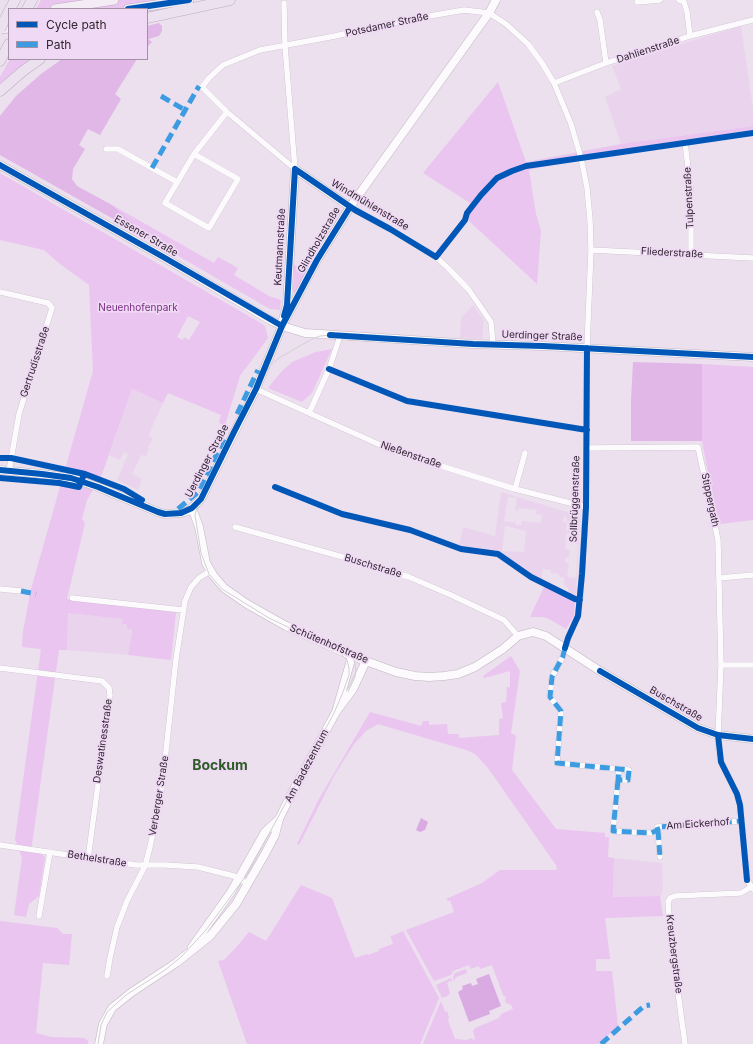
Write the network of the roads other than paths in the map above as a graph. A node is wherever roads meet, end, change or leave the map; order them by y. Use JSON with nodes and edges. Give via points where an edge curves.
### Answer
{"nodes":[{"id":1,"x":114,"y":0,"type":"edge"},
{"id":2,"x":188,"y":0,"type":"edge"},
{"id":3,"x":230,"y":0,"type":"edge"},
{"id":4,"x":496,"y":0,"type":"edge"},
{"id":5,"x":660,"y":0,"type":"edge"},
{"id":6,"x":679,"y":0,"type":"edge"},
{"id":7,"x":637,"y":2,"type":"dead end"},
{"id":8,"x":284,"y":3,"type":"dead end"},
{"id":9,"x":62,"y":8,"type":"edge"},
{"id":10,"x":135,"y":8,"type":"edge"},
{"id":11,"x":597,"y":12,"type":"dead end"},
{"id":12,"x":489,"y":13,"type":"junction"},
{"id":13,"x":8,"y":14,"type":"edge"},
{"id":14,"x":148,"y":18,"type":"edge"},
{"id":15,"x":753,"y":20,"type":"edge"},
{"id":16,"x":0,"y":29,"type":"edge"},
{"id":17,"x":690,"y":36,"type":"junction"},
{"id":18,"x":8,"y":46,"type":"edge"},
{"id":19,"x":285,"y":46,"type":"junction"},
{"id":20,"x":39,"y":60,"type":"edge"},
{"id":21,"x":0,"y":61,"type":"edge"},
{"id":22,"x":606,"y":63,"type":"junction"},
{"id":23,"x":554,"y":83,"type":"junction"},
{"id":24,"x":0,"y":91,"type":"edge"},
{"id":25,"x":227,"y":112,"type":"junction"},
{"id":26,"x":685,"y":142,"type":"dead end"},
{"id":27,"x":106,"y":149,"type":"dead end"},
{"id":28,"x":194,"y":154,"type":"junction"},
{"id":29,"x":0,"y":165,"type":"edge"},
{"id":30,"x":295,"y":169,"type":"junction"},
{"id":31,"x":177,"y":182,"type":"junction"},
{"id":32,"x":350,"y":207,"type":"junction"},
{"id":33,"x":591,"y":250,"type":"junction"},
{"id":34,"x":691,"y":254,"type":"junction"},
{"id":35,"x":753,"y":258,"type":"edge"},
{"id":36,"x":0,"y":292,"type":"edge"},
{"id":37,"x":282,"y":326,"type":"junction"},
{"id":38,"x":340,"y":336,"type":"junction"},
{"id":39,"x":493,"y":345,"type":"junction"},
{"id":40,"x":587,"y":348,"type":"junction"},
{"id":41,"x":753,"y":357,"type":"edge"},
{"id":42,"x":256,"y":389,"type":"junction"},
{"id":43,"x":309,"y":413,"type":"junction"},
{"id":44,"x":587,"y":448,"type":"junction"},
{"id":45,"x":525,"y":453,"type":"dead end"},
{"id":46,"x":0,"y":470,"type":"edge"},
{"id":47,"x":9,"y":471,"type":"junction"},
{"id":48,"x":515,"y":489,"type":"junction"},
{"id":49,"x":586,"y":507,"type":"junction"},
{"id":50,"x":192,"y":508,"type":"junction"},
{"id":51,"x":235,"y":527,"type":"dead end"},
{"id":52,"x":210,"y":570,"type":"junction"},
{"id":53,"x":753,"y":575,"type":"edge"},
{"id":54,"x":718,"y":578,"type":"junction"},
{"id":55,"x":0,"y":589,"type":"edge"},
{"id":56,"x":20,"y":592,"type":"dead end"},
{"id":57,"x":72,"y":598,"type":"dead end"},
{"id":58,"x":183,"y":610,"type":"junction"},
{"id":59,"x":518,"y":636,"type":"junction"},
{"id":60,"x":565,"y":648,"type":"junction"},
{"id":61,"x":352,"y":656,"type":"junction"},
{"id":62,"x":366,"y":661,"type":"junction"},
{"id":63,"x":721,"y":665,"type":"junction"},
{"id":64,"x":753,"y":665,"type":"edge"},
{"id":65,"x":0,"y":668,"type":"edge"},
{"id":66,"x":336,"y":712,"type":"junction"},
{"id":67,"x":718,"y":735,"type":"junction"},
{"id":68,"x":753,"y":739,"type":"edge"},
{"id":69,"x":619,"y":769,"type":"junction"},
{"id":70,"x":618,"y":780,"type":"junction"},
{"id":71,"x":278,"y":819,"type":"junction"},
{"id":72,"x":742,"y":821,"type":"junction"},
{"id":73,"x":658,"y":830,"type":"junction"},
{"id":74,"x":0,"y":845,"type":"edge"},
{"id":75,"x":50,"y":852,"type":"junction"},
{"id":76,"x":660,"y":857,"type":"dead end"},
{"id":77,"x":88,"y":858,"type":"junction"},
{"id":78,"x":145,"y":866,"type":"junction"},
{"id":79,"x":239,"y":879,"type":"junction"},
{"id":80,"x":248,"y":884,"type":"junction"},
{"id":81,"x":752,"y":888,"type":"edge"},
{"id":82,"x":39,"y":916,"type":"dead end"},
{"id":83,"x":187,"y":954,"type":"junction"},
{"id":84,"x":107,"y":976,"type":"dead end"},
{"id":85,"x":99,"y":1044,"type":"edge"},
{"id":86,"x":685,"y":1044,"type":"edge"}],
"edges":[{"from":1,"to":9,"type":"main road"},
{"from":2,"to":10,"type":"main road"},
{"from":3,"to":14,"type":"highway"},
{"from":4,"to":12,"type":"main road","name":"Glindholzstraße"},
{"from":5,"to":7,"type":"street"},
{"from":6,"to":17,"type":"street","name":"Dahlienstraße","via":[[684,2]]},
{"from":8,"to":19,"type":"street","name":"Keutmannstraße"},
{"from":11,"to":22,"type":"street","name":"Dahlienstraße"},
{"from":12,"to":19,"type":"street","name":"Potsdamer Straße","via":[[464,10],[444,12]]},
{"from":12,"to":23,"type":"street","name":"Sollbrüggenstraße","via":[[528,44]]},
{"from":12,"to":32,"type":"main road","name":"Glindholzstraße"},
{"from":13,"to":16,"type":"highway","bridge":true},
{"from":15,"to":17,"type":"street","name":"Dahlienstraße"},
{"from":17,"to":22,"type":"street","name":"Dahlienstraße"},
{"from":18,"to":21,"type":"highway"},
{"from":19,"to":25,"type":"street","name":"Windmühlenstraße","via":[[260,50],[224,65],[209,78],[202,87]]},
{"from":19,"to":30,"type":"street","name":"Keutmannstraße"},
{"from":20,"to":24,"type":"highway"},
{"from":22,"to":23,"type":"street","name":"Dahlienstraße"},
{"from":23,"to":33,"type":"street","name":"Sollbrüggenstraße","via":[[571,124],[581,158],[587,188]]},
{"from":25,"to":28,"type":"street"},
{"from":25,"to":30,"type":"street","name":"Windmühlenstraße"},
{"from":26,"to":34,"type":"street","name":"Tulpenstraße","via":[[691,194]]},
{"from":27,"to":31,"type":"street","via":[[118,149]]},
{"from":28,"to":31,"type":"street"},
{"from":28,"to":31,"type":"street","via":[[238,178],[209,228],[164,204]]},
{"from":29,"to":37,"type":"main road","name":"Essener Straße"},
{"from":30,"to":32,"type":"main road","name":"Windmühlenstraße"},
{"from":30,"to":37,"type":"main road","name":"Keutmannstraße","via":[[286,305]]},
{"from":32,"to":37,"type":"main road","name":"Glindholzstraße","via":[[317,260]]},
{"from":32,"to":39,"type":"street","name":"Windmühlenstraße","via":[[425,250],[448,268],[469,290],[491,322]]},
{"from":33,"to":34,"type":"street","name":"Fliederstraße"},
{"from":33,"to":40,"type":"street","name":"Sollbrüggenstraße"},
{"from":34,"to":35,"type":"street","name":"Fliederstraße"},
{"from":36,"to":47,"type":"street","name":"Gertrudisstraße","via":[[48,303],[52,308],[22,402]]},
{"from":37,"to":38,"type":"main road","name":"Uerdinger Straße","via":[[305,333]]},
{"from":37,"to":42,"type":"main road","name":"Uerdinger Straße"},
{"from":38,"to":39,"type":"main road","name":"Uerdinger Straße"},
{"from":38,"to":43,"type":"street"},
{"from":39,"to":40,"type":"main road","name":"Uerdinger Straße"},
{"from":40,"to":41,"type":"main road","name":"Uerdinger Straße"},
{"from":40,"to":44,"type":"street","name":"Sollbrüggenstraße"},
{"from":42,"to":43,"type":"street","name":"Nießenstraße"},
{"from":42,"to":50,"type":"main road","name":"Uerdinger Straße","via":[[201,499]]},
{"from":43,"to":48,"type":"street","name":"Nießenstraße","via":[[396,452]]},
{"from":44,"to":49,"type":"street","name":"Sollbrüggenstraße"},
{"from":44,"to":54,"type":"street","name":"Stippergath","via":[[698,446],[718,540]]},
{"from":45,"to":48,"type":"street"},
{"from":46,"to":47,"type":"main road","name":"Uerdinger Straße"},
{"from":47,"to":50,"type":"main road","name":"Uerdinger Straße","via":[[71,478],[165,514],[181,513]]},
{"from":48,"to":49,"type":"street","name":"Nießenstraße"},
{"from":49,"to":60,"type":"street","name":"Sollbrüggenstraße","via":[[578,616]]},
{"from":50,"to":52,"type":"main road","name":"Schütenhofstraße"},
{"from":51,"to":59,"type":"street","name":"Buschstraße","via":[[409,577],[504,620]]},
{"from":52,"to":58,"type":"street","name":"Verberger Straße","via":[[191,587]]},
{"from":52,"to":61,"type":"main road","name":"Schütenhofstraße","via":[[224,588],[247,604],[286,626]]},
{"from":53,"to":54,"type":"street"},
{"from":54,"to":63,"type":"street","name":"Stippergath"},
{"from":55,"to":56,"type":"street"},
{"from":57,"to":58,"type":"street"},
{"from":58,"to":78,"type":"street","name":"Verberger Straße","via":[[162,788]]},
{"from":59,"to":60,"type":"main road","name":"Buschstraße","via":[[533,632],[546,636]]},
{"from":59,"to":62,"type":"main road","name":"Schütenhofstraße","via":[[475,667],[458,674],[415,676]]},
{"from":60,"to":67,"type":"main road","name":"Buschstraße","via":[[688,724]]},
{"from":60,"to":69,"type":"street","via":[[564,656],[552,677],[550,697],[561,712],[557,763]]},
{"from":61,"to":62,"type":"main road","name":"Schütenhofstraße"},
{"from":61,"to":66,"type":"main road","name":"Am Badezentrum"},
{"from":62,"to":66,"type":"main road","name":"Am Badezentrum","via":[[353,689]]},
{"from":63,"to":64,"type":"street"},
{"from":63,"to":67,"type":"street","name":"Stippergath"},
{"from":65,"to":77,"type":"street","name":"Deswatinesstraße","via":[[102,681],[109,688]]},
{"from":66,"to":71,"type":"main road","name":"Am Badezentrum"},
{"from":67,"to":68,"type":"main road","name":"Buschstraße"},
{"from":67,"to":72,"type":"street","via":[[721,762],[737,794]]},
{"from":69,"to":70,"type":"street","name":"Am Eickerhof"},
{"from":69,"to":70,"type":"street","via":[[629,770],[628,780]]},
{"from":70,"to":73,"type":"street","name":"Am Eickerhof","via":[[613,831],[651,833]]},
{"from":71,"to":79,"type":"main road","name":"Am Badezentrum","via":[[265,832]]},
{"from":71,"to":80,"type":"main road","name":"Am Badezentrum","via":[[271,844]]},
{"from":72,"to":73,"type":"street","name":"Am Eickerhof","via":[[657,827]]},
{"from":72,"to":81,"type":"street","via":[[747,880]]},
{"from":73,"to":76,"type":"street","name":"Am Eickerhof"},
{"from":74,"to":75,"type":"street","name":"Bethelstraße"},
{"from":75,"to":77,"type":"street","name":"Bethelstraße"},
{"from":75,"to":82,"type":"street"},
{"from":77,"to":78,"type":"street","name":"Bethelstraße"},
{"from":78,"to":79,"type":"street","via":[[198,867]]},
{"from":78,"to":84,"type":"street","name":"Verberger Straße","via":[[117,927]]},
{"from":79,"to":80,"type":"street"},
{"from":79,"to":83,"type":"main road","name":"Am Badezentrum"},
{"from":80,"to":83,"type":"main road","name":"Am Badezentrum","via":[[221,924]]},
{"from":81,"to":86,"type":"street","name":"Kreuzbergstraße","via":[[741,893],[675,896],[668,902]]},
{"from":83,"to":85,"type":"main road","name":"Am Badezentrum","via":[[112,1008],[103,1024]]}]}
